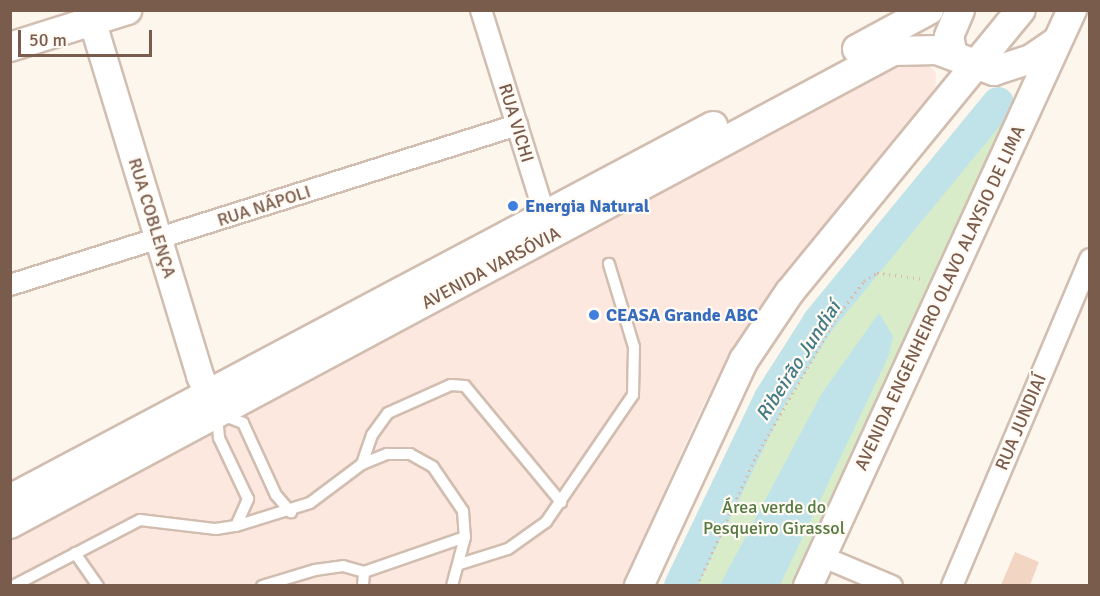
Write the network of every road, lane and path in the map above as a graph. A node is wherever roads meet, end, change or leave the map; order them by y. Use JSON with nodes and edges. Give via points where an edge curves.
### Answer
{"nodes":[{"id":1,"x":127,"y":10,"type":"edge"},
{"id":2,"x":481,"y":10,"type":"edge"},
{"id":3,"x":929,"y":10,"type":"edge"},
{"id":4,"x":960,"y":10,"type":"edge"},
{"id":5,"x":1021,"y":10,"type":"edge"},
{"id":6,"x":1072,"y":10,"type":"edge"},
{"id":7,"x":91,"y":15,"type":"edge"},
{"id":8,"x":1056,"y":42,"type":"junction"},
{"id":9,"x":10,"y":47,"type":"edge"},
{"id":10,"x":964,"y":61,"type":"junction"},
{"id":11,"x":517,"y":125,"type":"junction"},
{"id":12,"x":549,"y":226,"type":"junction"},
{"id":13,"x":159,"y":240,"type":"junction"},
{"id":14,"x":1089,"y":259,"type":"edge"},
{"id":15,"x":609,"y":264,"type":"dead end"},
{"id":16,"x":10,"y":285,"type":"edge"},
{"id":17,"x":923,"y":291,"type":"dead end"},
{"id":18,"x":211,"y":404,"type":"junction"},
{"id":19,"x":362,"y":464,"type":"junction"},
{"id":20,"x":10,"y":499,"type":"edge"},
{"id":21,"x":561,"y":502,"type":"junction"},
{"id":22,"x":291,"y":512,"type":"junction"},
{"id":23,"x":10,"y":524,"type":"edge"},
{"id":24,"x":236,"y":526,"type":"junction"},
{"id":25,"x":465,"y":537,"type":"junction"},
{"id":26,"x":75,"y":553,"type":"junction"},
{"id":27,"x":821,"y":556,"type":"junction"},
{"id":28,"x":460,"y":564,"type":"junction"},
{"id":29,"x":364,"y":572,"type":"junction"},
{"id":30,"x":13,"y":585,"type":"edge"},
{"id":31,"x":98,"y":585,"type":"edge"},
{"id":32,"x":262,"y":585,"type":"edge"},
{"id":33,"x":363,"y":585,"type":"edge"},
{"id":34,"x":452,"y":585,"type":"edge"},
{"id":35,"x":639,"y":585,"type":"edge"},
{"id":36,"x":697,"y":585,"type":"edge"},
{"id":37,"x":808,"y":585,"type":"edge"},
{"id":38,"x":892,"y":585,"type":"edge"},
{"id":39,"x":952,"y":585,"type":"edge"}],
"edges":[{"from":1,"to":7,"type":"main road"},
{"from":2,"to":11,"type":"street","name":"RUA VICHI"},
{"from":3,"to":12,"type":"main road","name":"AVENIDA VARSÓVIA"},
{"from":4,"to":10,"type":"main road","via":[[949,36]]},
{"from":5,"to":10,"type":"main road"},
{"from":6,"to":8,"type":"main road","name":"AVENIDA ENGENHEIRO OLAVO ALAYSIO DE LIMA"},
{"from":7,"to":9,"type":"main road"},
{"from":7,"to":13,"type":"street","name":"RUA COBLENÇA"},
{"from":8,"to":10,"type":"main road","name":"AVENIDA VARSÓVIA","via":[[1009,69]]},
{"from":8,"to":27,"type":"main road","name":"AVENIDA ENGENHEIRO OLAVO ALAYSIO DE LIMA"},
{"from":10,"to":12,"type":"main road","name":"AVENIDA VARSÓVIA","via":[[923,48],[893,51]]},
{"from":10,"to":35,"type":"main road","via":[[789,293],[744,360]]},
{"from":11,"to":12,"type":"street","name":"RUA VICHI"},
{"from":11,"to":13,"type":"street","name":"RUA NÁPOLI"},
{"from":12,"to":18,"type":"main road","name":"AVENIDA VARSÓVIA"},
{"from":13,"to":16,"type":"street","name":"RUA NÁPOLI"},
{"from":13,"to":18,"type":"street","name":"RUA COBLENÇA"},
{"from":14,"to":39,"type":"street","name":"RUA JUNDIAÍ"},
{"from":15,"to":21,"type":"lane","via":[[634,347],[633,395]]},
{"from":17,"to":36,"type":"path","via":[[928,280],[898,272],[864,281],[785,401]]},
{"from":18,"to":20,"type":"main road","name":"AVENIDA VARSÓVIA"},
{"from":18,"to":22,"type":"lane","via":[[243,423],[276,495]]},
{"from":18,"to":23,"type":"main road","name":"AVENIDA VARSÓVIA"},
{"from":18,"to":24,"type":"lane","via":[[219,438],[248,499]]},
{"from":19,"to":21,"type":"lane","via":[[372,435],[388,413],[451,385],[465,386]]},
{"from":19,"to":22,"type":"lane","via":[[332,489]]},
{"from":19,"to":25,"type":"lane","via":[[387,454],[410,454],[433,467],[454,490]]},
{"from":21,"to":28,"type":"lane","via":[[546,522],[508,549]]},
{"from":22,"to":24,"type":"lane"},
{"from":24,"to":26,"type":"lane","via":[[216,529],[140,520]]},
{"from":25,"to":28,"type":"lane"},
{"from":25,"to":29,"type":"lane"},
{"from":26,"to":30,"type":"lane"},
{"from":26,"to":31,"type":"lane"},
{"from":27,"to":37,"type":"main road","name":"AVENIDA ENGENHEIRO OLAVO ALAYSIO DE LIMA"},
{"from":27,"to":38,"type":"street"},
{"from":28,"to":34,"type":"lane"},
{"from":29,"to":32,"type":"lane","via":[[333,567]]},
{"from":29,"to":33,"type":"lane"}]}
